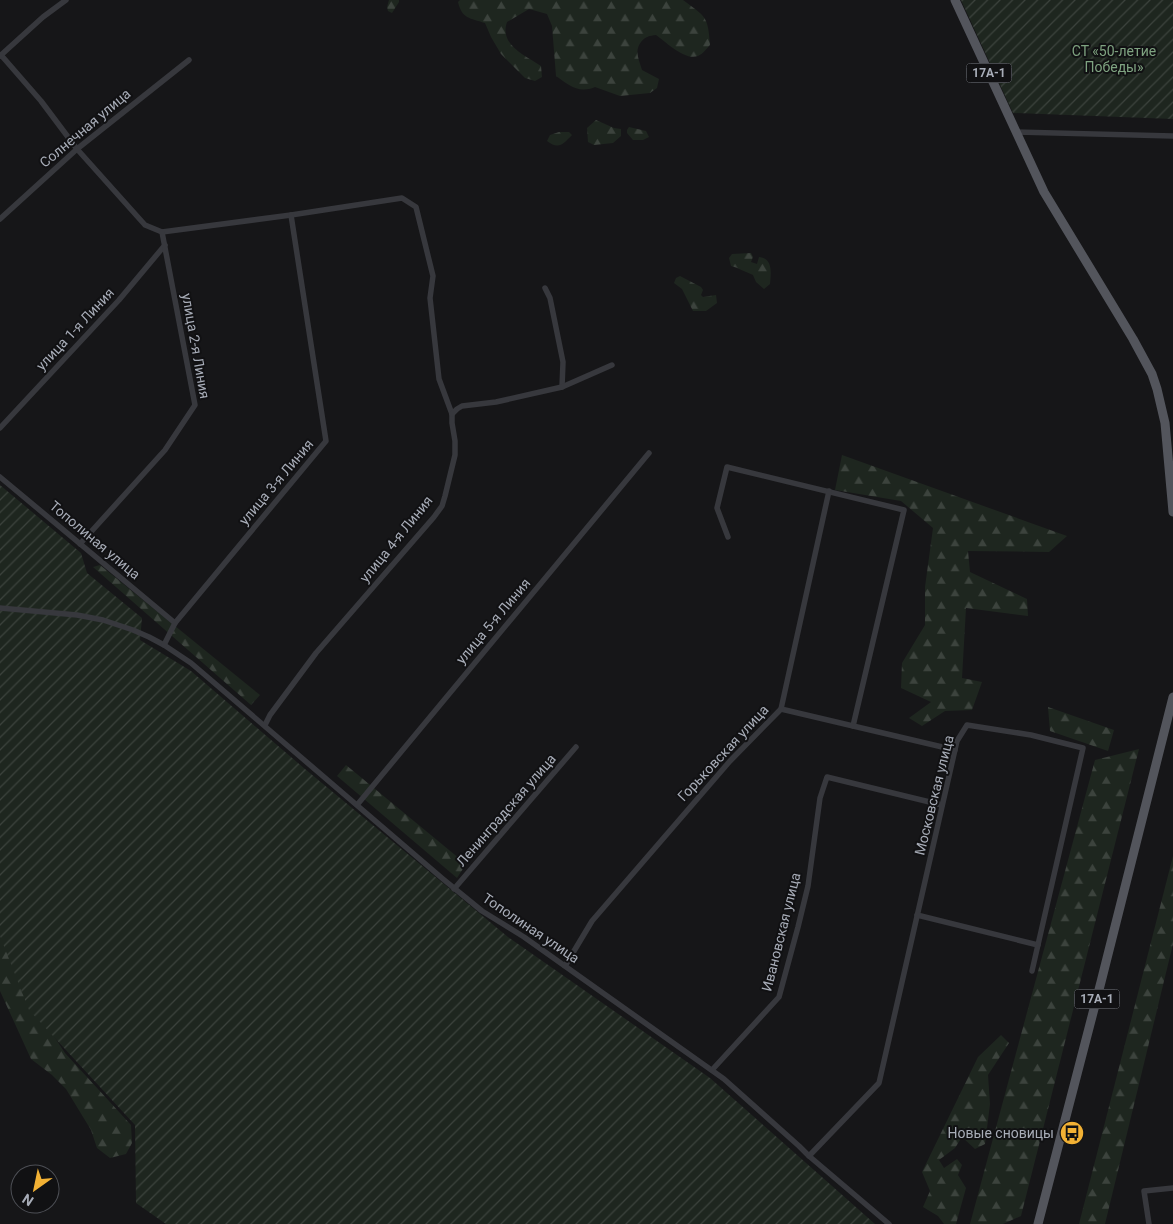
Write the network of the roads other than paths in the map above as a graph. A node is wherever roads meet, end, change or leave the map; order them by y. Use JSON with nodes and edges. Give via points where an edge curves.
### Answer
{"nodes":[{"id":1,"x":66,"y":0,"type":"edge"},
{"id":2,"x":956,"y":0,"type":"edge"},
{"id":3,"x":0,"y":55,"type":"edge"},
{"id":4,"x":189,"y":60,"type":"dead end"},
{"id":5,"x":1016,"y":132,"type":"junction"},
{"id":6,"x":1173,"y":136,"type":"edge"},
{"id":7,"x":77,"y":148,"type":"junction"},
{"id":8,"x":292,"y":215,"type":"junction"},
{"id":9,"x":0,"y":219,"type":"edge"},
{"id":10,"x":162,"y":232,"type":"junction"},
{"id":11,"x":165,"y":245,"type":"junction"},
{"id":12,"x":545,"y":288,"type":"dead end"},
{"id":13,"x":612,"y":365,"type":"dead end"},
{"id":14,"x":562,"y":386,"type":"junction"},
{"id":15,"x":452,"y":414,"type":"junction"},
{"id":16,"x":0,"y":428,"type":"edge"},
{"id":17,"x":649,"y":453,"type":"dead end"},
{"id":18,"x":0,"y":477,"type":"edge"},
{"id":19,"x":828,"y":491,"type":"junction"},
{"id":20,"x":1173,"y":512,"type":"edge"},
{"id":21,"x":728,"y":537,"type":"dead end"},
{"id":22,"x":80,"y":544,"type":"junction"},
{"id":23,"x":0,"y":608,"type":"edge"},
{"id":24,"x":175,"y":623,"type":"junction"},
{"id":25,"x":164,"y":645,"type":"junction"},
{"id":26,"x":1173,"y":697,"type":"edge"},
{"id":27,"x":782,"y":709,"type":"junction"},
{"id":28,"x":265,"y":726,"type":"junction"},
{"id":29,"x":853,"y":726,"type":"junction"},
{"id":30,"x":576,"y":747,"type":"dead end"},
{"id":31,"x":955,"y":750,"type":"junction"},
{"id":32,"x":357,"y":805,"type":"junction"},
{"id":33,"x":942,"y":805,"type":"junction"},
{"id":34,"x":454,"y":889,"type":"junction"},
{"id":35,"x":918,"y":915,"type":"junction"},
{"id":36,"x":1038,"y":945,"type":"junction"},
{"id":37,"x":565,"y":966,"type":"junction"},
{"id":38,"x":1032,"y":971,"type":"dead end"},
{"id":39,"x":712,"y":1070,"type":"junction"},
{"id":40,"x":809,"y":1156,"type":"junction"},
{"id":41,"x":1173,"y":1188,"type":"edge"},
{"id":42,"x":889,"y":1224,"type":"edge"},
{"id":43,"x":1038,"y":1224,"type":"edge"},
{"id":44,"x":1149,"y":1224,"type":"edge"}],
"edges":[{"from":1,"to":3,"type":"street"},
{"from":2,"to":5,"type":"main road","number":"17А-1"},
{"from":3,"to":7,"type":"street"},
{"from":4,"to":7,"type":"street","name":"Солнечная улица"},
{"from":5,"to":6,"type":"street"},
{"from":5,"to":20,"type":"main road","number":"17А-1","via":[[1044,192],[1152,374],[1165,423]]},
{"from":7,"to":9,"type":"street","name":"Солнечная улица"},
{"from":7,"to":10,"type":"street","via":[[145,225]]},
{"from":8,"to":10,"type":"street"},
{"from":8,"to":15,"type":"street","name":"улица 4-я Линия","via":[[402,198],[416,207],[433,276],[430,298],[439,379]]},
{"from":8,"to":24,"type":"street","name":"улица 3-я Линия","via":[[326,440]]},
{"from":10,"to":11,"type":"street","name":"улица 2-я Линия"},
{"from":11,"to":16,"type":"street","name":"улица 1-я Линия","via":[[119,300]]},
{"from":11,"to":22,"type":"street","name":"улица 2-я Линия","via":[[195,405],[165,450]]},
{"from":12,"to":14,"type":"street","via":[[563,362]]},
{"from":13,"to":14,"type":"street"},
{"from":14,"to":15,"type":"street","via":[[496,402],[462,406]]},
{"from":15,"to":28,"type":"street","name":"улица 4-я Линия","via":[[455,455],[442,506],[316,653]]},
{"from":17,"to":32,"type":"street","name":"улица 5-я Линия"},
{"from":18,"to":22,"type":"street","name":"Тополиная улица"},
{"from":19,"to":21,"type":"street","via":[[727,466],[717,508]]},
{"from":19,"to":27,"type":"street","name":"Горьковская улица"},
{"from":19,"to":29,"type":"street","via":[[904,510]]},
{"from":22,"to":24,"type":"street","name":"Тополиная улица"},
{"from":23,"to":25,"type":"street","name":"Тополиная улица","via":[[77,614],[104,620]]},
{"from":24,"to":25,"type":"street","name":"улица 3-я Линия"},
{"from":25,"to":28,"type":"street","name":"Тополиная улица","via":[[206,674]]},
{"from":26,"to":43,"type":"main road","number":"17А-1"},
{"from":27,"to":29,"type":"street"},
{"from":27,"to":37,"type":"street","name":"Горьковская улица","via":[[730,761],[592,922]]},
{"from":28,"to":32,"type":"street","name":"Тополиная улица"},
{"from":29,"to":31,"type":"street"},
{"from":30,"to":34,"type":"street","name":"Ленинградская улица"},
{"from":31,"to":33,"type":"street","name":"Московская улица"},
{"from":31,"to":36,"type":"street","name":"Московская улица","via":[[967,725],[1031,735],[1083,748]]},
{"from":32,"to":34,"type":"street","name":"Тополиная улица"},
{"from":33,"to":35,"type":"street","name":"Московская улица"},
{"from":33,"to":39,"type":"street","name":"Ивановская улица","via":[[827,777],[820,798],[808,886],[780,997]]},
{"from":34,"to":37,"type":"street","name":"Тополиная улица"},
{"from":35,"to":36,"type":"street"},
{"from":35,"to":40,"type":"street","name":"Московская улица","via":[[879,1083]]},
{"from":36,"to":38,"type":"street","name":"Московская улица"},
{"from":37,"to":39,"type":"street","name":"Тополиная улица"},
{"from":39,"to":40,"type":"street","name":"Тополиная улица"},
{"from":40,"to":42,"type":"street","name":"Тополиная улица"},
{"from":41,"to":44,"type":"street","via":[[1144,1191]]}]}
